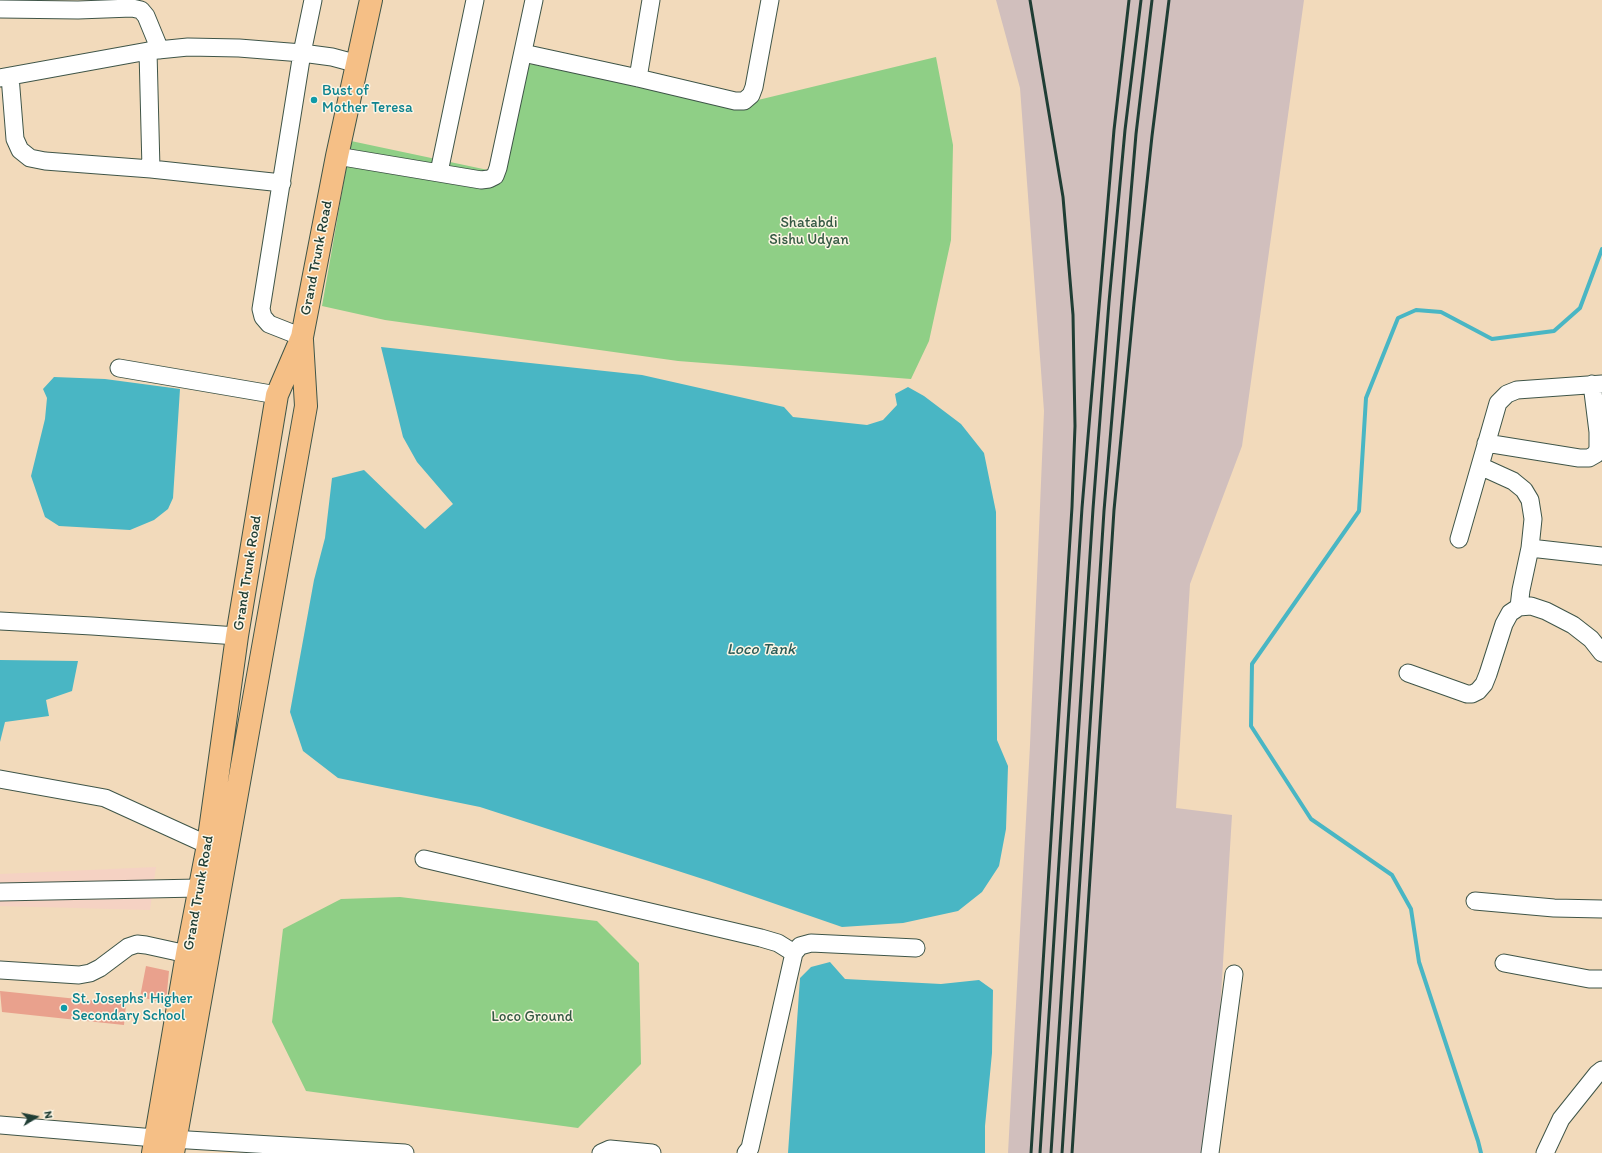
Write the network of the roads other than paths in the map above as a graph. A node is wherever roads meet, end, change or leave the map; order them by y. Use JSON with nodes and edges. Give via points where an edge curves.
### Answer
{"nodes":[{"id":1,"x":314,"y":0,"type":"edge"},
{"id":2,"x":476,"y":0,"type":"edge"},
{"id":3,"x":534,"y":0,"type":"edge"},
{"id":4,"x":651,"y":0,"type":"edge"},
{"id":5,"x":770,"y":0,"type":"edge"},
{"id":6,"x":371,"y":1,"type":"edge"},
{"id":7,"x":0,"y":9,"type":"edge"},
{"id":8,"x":154,"y":50,"type":"junction"},
{"id":9,"x":302,"y":53,"type":"junction"},
{"id":10,"x":523,"y":53,"type":"junction"},
{"id":11,"x":358,"y":64,"type":"junction"},
{"id":12,"x":5,"y":77,"type":"edge"},
{"id":13,"x":638,"y":78,"type":"junction"},
{"id":14,"x":337,"y":156,"type":"junction"},
{"id":15,"x":151,"y":169,"type":"junction"},
{"id":16,"x":439,"y":172,"type":"junction"},
{"id":17,"x":282,"y":183,"type":"junction"},
{"id":18,"x":302,"y":337,"type":"junction"},
{"id":19,"x":119,"y":368,"type":"dead end"},
{"id":20,"x":1597,"y":384,"type":"edge"},
{"id":21,"x":276,"y":395,"type":"junction"},
{"id":22,"x":1486,"y":443,"type":"junction"},
{"id":23,"x":1480,"y":466,"type":"junction"},
{"id":24,"x":1458,"y":539,"type":"dead end"},
{"id":25,"x":1530,"y":548,"type":"junction"},
{"id":26,"x":1602,"y":556,"type":"edge"},
{"id":27,"x":1519,"y":608,"type":"junction"},
{"id":28,"x":0,"y":622,"type":"edge"},
{"id":29,"x":237,"y":636,"type":"junction"},
{"id":30,"x":1602,"y":653,"type":"edge"},
{"id":31,"x":1408,"y":673,"type":"dead end"},
{"id":32,"x":0,"y":779,"type":"edge"},
{"id":33,"x":208,"y":845,"type":"junction"},
{"id":34,"x":424,"y":859,"type":"dead end"},
{"id":35,"x":200,"y":888,"type":"junction"},
{"id":36,"x":0,"y":892,"type":"edge"},
{"id":37,"x":1475,"y":901,"type":"dead end"},
{"id":38,"x":1602,"y":909,"type":"edge"},
{"id":39,"x":916,"y":948,"type":"dead end"},
{"id":40,"x":794,"y":953,"type":"junction"},
{"id":41,"x":187,"y":954,"type":"junction"},
{"id":42,"x":1504,"y":963,"type":"dead end"},
{"id":43,"x":0,"y":970,"type":"edge"},
{"id":44,"x":1234,"y":974,"type":"dead end"},
{"id":45,"x":1602,"y":979,"type":"edge"},
{"id":46,"x":1602,"y":1070,"type":"edge"},
{"id":47,"x":0,"y":1124,"type":"edge"},
{"id":48,"x":164,"y":1146,"type":"edge"},
{"id":49,"x":349,"y":1151,"type":"edge"},
{"id":50,"x":405,"y":1153,"type":"edge"},
{"id":51,"x":601,"y":1153,"type":"edge"},
{"id":52,"x":652,"y":1153,"type":"edge"},
{"id":53,"x":746,"y":1153,"type":"edge"},
{"id":54,"x":1210,"y":1153,"type":"edge"},
{"id":55,"x":1544,"y":1153,"type":"edge"}],
"edges":[{"from":1,"to":9,"type":"street"},
{"from":2,"to":16,"type":"street"},
{"from":3,"to":10,"type":"street"},
{"from":4,"to":13,"type":"street"},
{"from":5,"to":13,"type":"street","via":[[754,87],[744,101]]},
{"from":6,"to":11,"type":"main road","name":"Grand Trunk Road"},
{"from":7,"to":8,"type":"street","via":[[141,10],[146,16]]},
{"from":8,"to":9,"type":"street","via":[[188,47],[239,48]]},
{"from":8,"to":12,"type":"street"},
{"from":8,"to":15,"type":"street"},
{"from":9,"to":11,"type":"street"},
{"from":9,"to":17,"type":"street"},
{"from":10,"to":13,"type":"street"},
{"from":10,"to":16,"type":"street","via":[[495,176],[481,180]]},
{"from":11,"to":14,"type":"main road","name":"Grand Trunk Road"},
{"from":12,"to":15,"type":"street","via":[[15,139],[20,150],[30,158]]},
{"from":14,"to":16,"type":"street"},
{"from":14,"to":18,"type":"main road","name":"Grand Trunk Road"},
{"from":15,"to":17,"type":"street"},
{"from":17,"to":18,"type":"street","via":[[261,309],[269,324]]},
{"from":18,"to":21,"type":"main road","name":"Grand Trunk Road"},
{"from":18,"to":48,"type":"main road","via":[[306,406]]},
{"from":19,"to":21,"type":"street"},
{"from":20,"to":22,"type":"street","via":[[1517,390],[1507,394],[1498,403]]},
{"from":20,"to":22,"type":"street","via":[[1598,448],[1596,454],[1589,458]]},
{"from":21,"to":29,"type":"main road","name":"Grand Trunk Road"},
{"from":22,"to":23,"type":"street"},
{"from":23,"to":24,"type":"street"},
{"from":23,"to":25,"type":"street","via":[[1513,481],[1524,490],[1530,500],[1533,520]]},
{"from":25,"to":26,"type":"street"},
{"from":25,"to":27,"type":"street"},
{"from":27,"to":30,"type":"street","via":[[1531,606],[1546,610],[1573,625],[1591,639]]},
{"from":27,"to":31,"type":"street","via":[[1510,613],[1504,624],[1488,674],[1478,691],[1467,694]]},
{"from":28,"to":29,"type":"street"},
{"from":29,"to":33,"type":"main road","name":"Grand Trunk Road"},
{"from":32,"to":33,"type":"street","via":[[104,798]]},
{"from":33,"to":35,"type":"main road","name":"Grand Trunk Road"},
{"from":34,"to":40,"type":"street","via":[[761,938],[778,943]]},
{"from":35,"to":36,"type":"street"},
{"from":35,"to":41,"type":"main road","name":"Grand Trunk Road"},
{"from":37,"to":38,"type":"street","via":[[1554,908]]},
{"from":39,"to":40,"type":"street","via":[[811,943],[800,946]]},
{"from":40,"to":53,"type":"street","via":[[750,1148]]},
{"from":41,"to":43,"type":"street","via":[[137,944],[128,947],[90,973],[79,975]]},
{"from":41,"to":48,"type":"main road","name":"Grand Trunk Road"},
{"from":42,"to":45,"type":"street","via":[[1589,979]]},
{"from":44,"to":54,"type":"street"},
{"from":46,"to":55,"type":"street","via":[[1561,1119]]},
{"from":47,"to":48,"type":"street"},
{"from":48,"to":49,"type":"street"},
{"from":49,"to":50,"type":"street"},
{"from":51,"to":52,"type":"street","via":[[610,1149]]}]}
